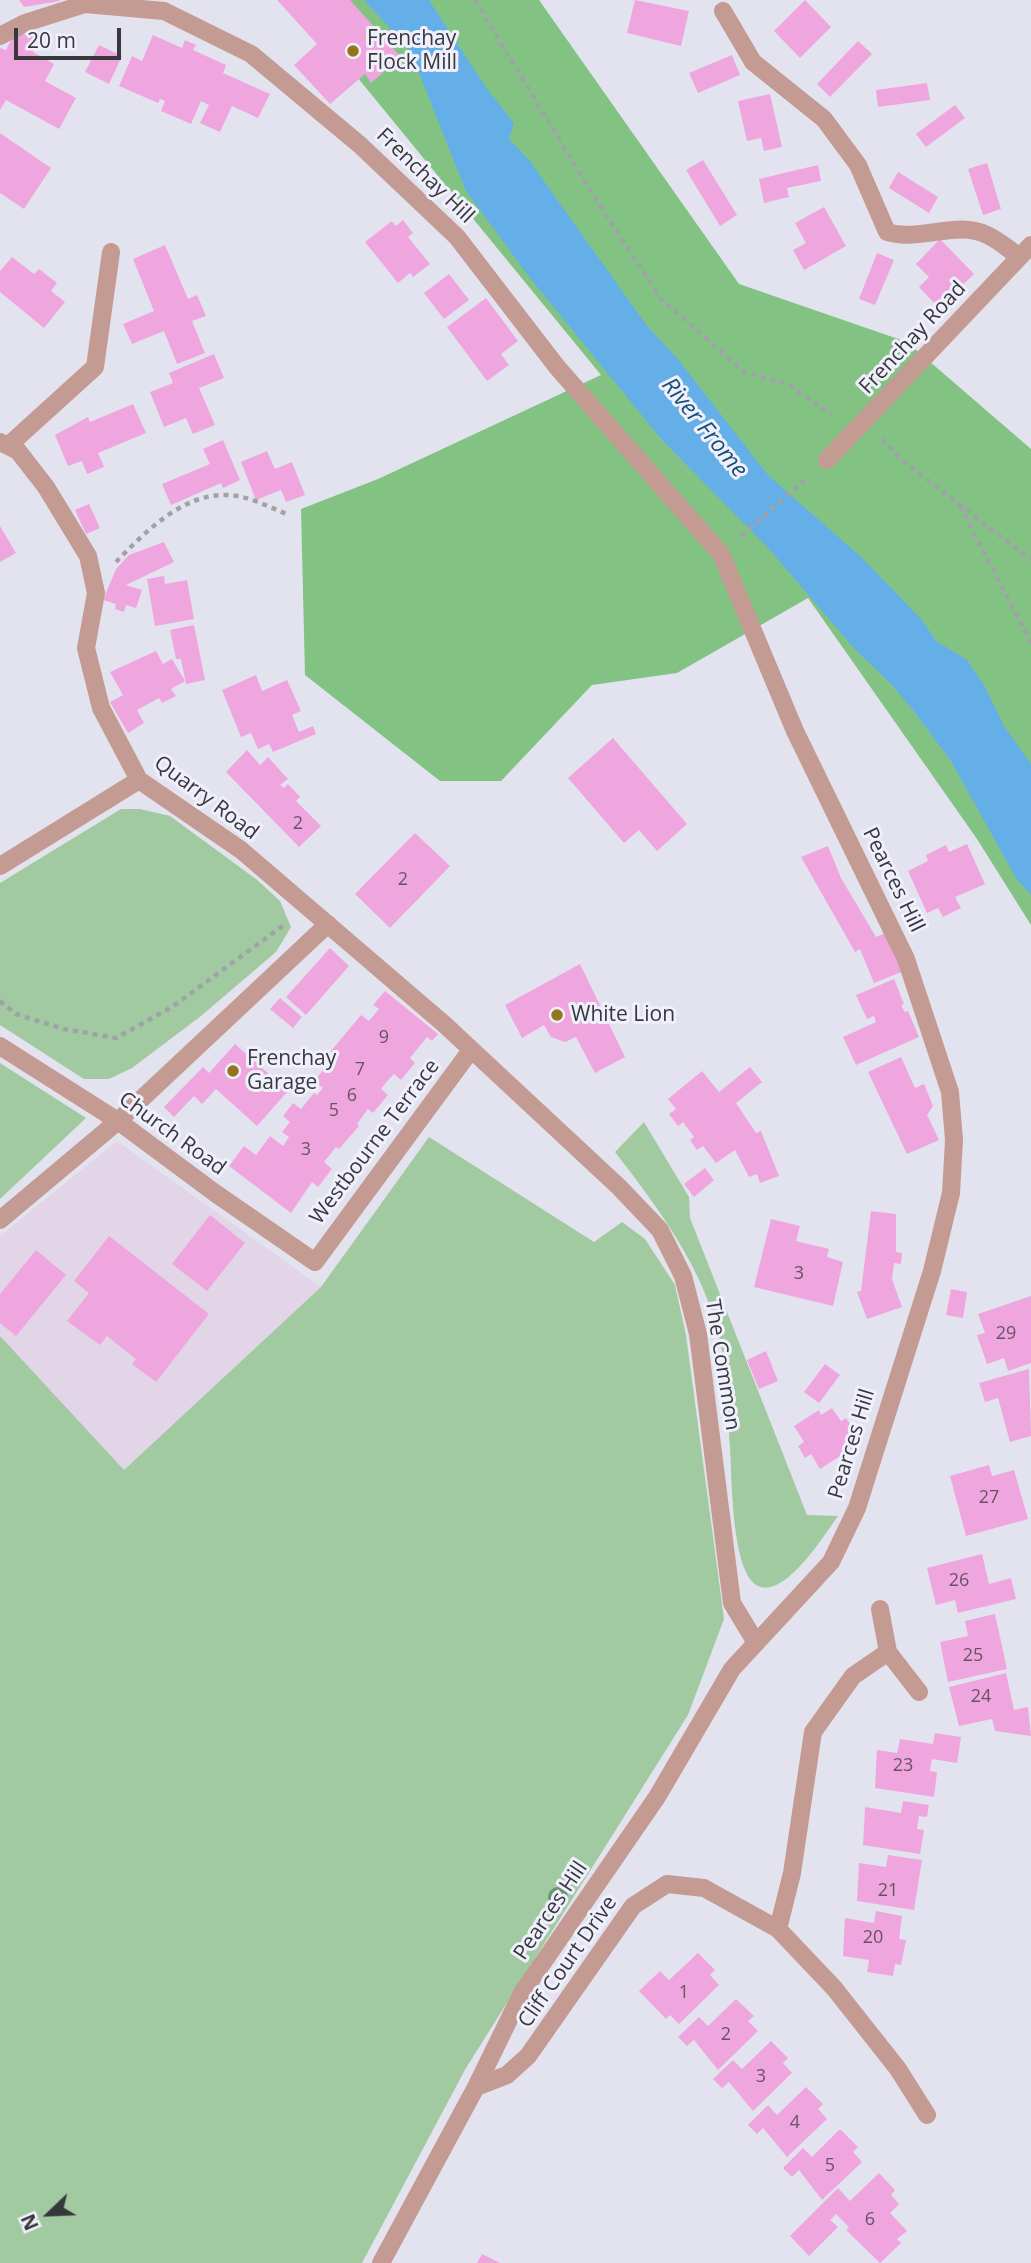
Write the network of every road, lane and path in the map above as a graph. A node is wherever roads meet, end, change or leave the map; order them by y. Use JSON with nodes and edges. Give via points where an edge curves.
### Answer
{"nodes":[{"id":1,"x":475,"y":0,"type":"edge"},
{"id":2,"x":723,"y":11,"type":"dead end"},
{"id":3,"x":0,"y":36,"type":"edge"},
{"id":4,"x":1025,"y":251,"type":"edge"},
{"id":5,"x":111,"y":252,"type":"dead end"},
{"id":6,"x":861,"y":428,"type":"junction"},
{"id":7,"x":4,"y":443,"type":"edge"},
{"id":8,"x":827,"y":460,"type":"joint"},
{"id":9,"x":960,"y":506,"type":"junction"},
{"id":10,"x":289,"y":515,"type":"dead end"},
{"id":11,"x":737,"y":540,"type":"dead end"},
{"id":12,"x":721,"y":554,"type":"joint"},
{"id":13,"x":1031,"y":559,"type":"edge"},
{"id":14,"x":94,"y":585,"type":"junction"},
{"id":15,"x":1031,"y":643,"type":"edge"},
{"id":16,"x":139,"y":780,"type":"junction"},
{"id":17,"x":0,"y":866,"type":"edge"},
{"id":18,"x":306,"y":907,"type":"junction"},
{"id":19,"x":328,"y":925,"type":"junction"},
{"id":20,"x":0,"y":1001,"type":"edge"},
{"id":21,"x":0,"y":1046,"type":"edge"},
{"id":22,"x":471,"y":1050,"type":"junction"},
{"id":23,"x":118,"y":1121,"type":"junction"},
{"id":24,"x":0,"y":1220,"type":"edge"},
{"id":25,"x":315,"y":1262,"type":"joint"},
{"id":26,"x":880,"y":1609,"type":"dead end"},
{"id":27,"x":755,"y":1641,"type":"junction"},
{"id":28,"x":888,"y":1652,"type":"junction"},
{"id":29,"x":919,"y":1692,"type":"dead end"},
{"id":30,"x":778,"y":1929,"type":"junction"},
{"id":31,"x":476,"y":2087,"type":"junction"},
{"id":32,"x":927,"y":2115,"type":"dead end"},
{"id":33,"x":381,"y":2263,"type":"edge"}],
"edges":[{"from":1,"to":6,"type":"path","via":[[661,299],[746,373],[788,384]]},
{"from":2,"to":4,"type":"street","via":[[754,62],[824,119],[858,165],[887,232],[903,237],[985,233]]},
{"from":3,"to":12,"type":"street","name":"Frenchay Hill","via":[[25,23],[85,5],[164,11],[251,54],[360,145],[457,237],[557,367]]},
{"from":4,"to":6,"type":"street","name":"Frenchay Road"},
{"from":5,"to":7,"type":"street","via":[[96,367]]},
{"from":6,"to":8,"type":"street","name":"Frenchay Road"},
{"from":6,"to":9,"type":"path"},
{"from":7,"to":14,"type":"street","name":"Quarry Road","via":[[18,451],[46,487],[88,556]]},
{"from":8,"to":11,"type":"path"},
{"from":9,"to":13,"type":"path"},
{"from":9,"to":15,"type":"path"},
{"from":10,"to":14,"type":"path","via":[[241,497],[207,496],[162,520]]},
{"from":12,"to":27,"type":"street","name":"Pearces Hill","via":[[795,731],[906,959],[950,1092],[954,1140],[951,1193],[932,1272],[857,1508],[831,1562]]},
{"from":14,"to":16,"type":"street","name":"Quarry Road","via":[[86,648],[101,708]]},
{"from":16,"to":17,"type":"street"},
{"from":16,"to":18,"type":"street","name":"Quarry Road","via":[[241,850]]},
{"from":18,"to":19,"type":"street","name":"Quarry Road"},
{"from":18,"to":20,"type":"path","via":[[210,982],[116,1038],[64,1029],[16,1013]]},
{"from":19,"to":22,"type":"street","name":"Quarry Road"},
{"from":19,"to":23,"type":"street"},
{"from":21,"to":23,"type":"street","name":"Church Road"},
{"from":22,"to":25,"type":"street","name":"Westbourne Terrace"},
{"from":22,"to":27,"type":"street","name":"The Common","via":[[620,1187],[660,1230],[683,1276],[698,1334],[732,1603]]},
{"from":23,"to":24,"type":"street"},
{"from":23,"to":25,"type":"street","name":"Church Road"},
{"from":26,"to":28,"type":"street"},
{"from":27,"to":31,"type":"street","name":"Pearces Hill","via":[[732,1670],[657,1797],[522,1993]]},
{"from":28,"to":29,"type":"street"},
{"from":28,"to":30,"type":"street","via":[[853,1676],[813,1732],[792,1873]]},
{"from":30,"to":31,"type":"street","name":"Cliff Court Drive","via":[[704,1888],[667,1884],[633,1906],[528,2056],[508,2075]]},
{"from":30,"to":32,"type":"street","name":"Cliff Court Drive","via":[[834,1988],[898,2069]]},
{"from":31,"to":33,"type":"street","name":"Pearces Hill"}]}
